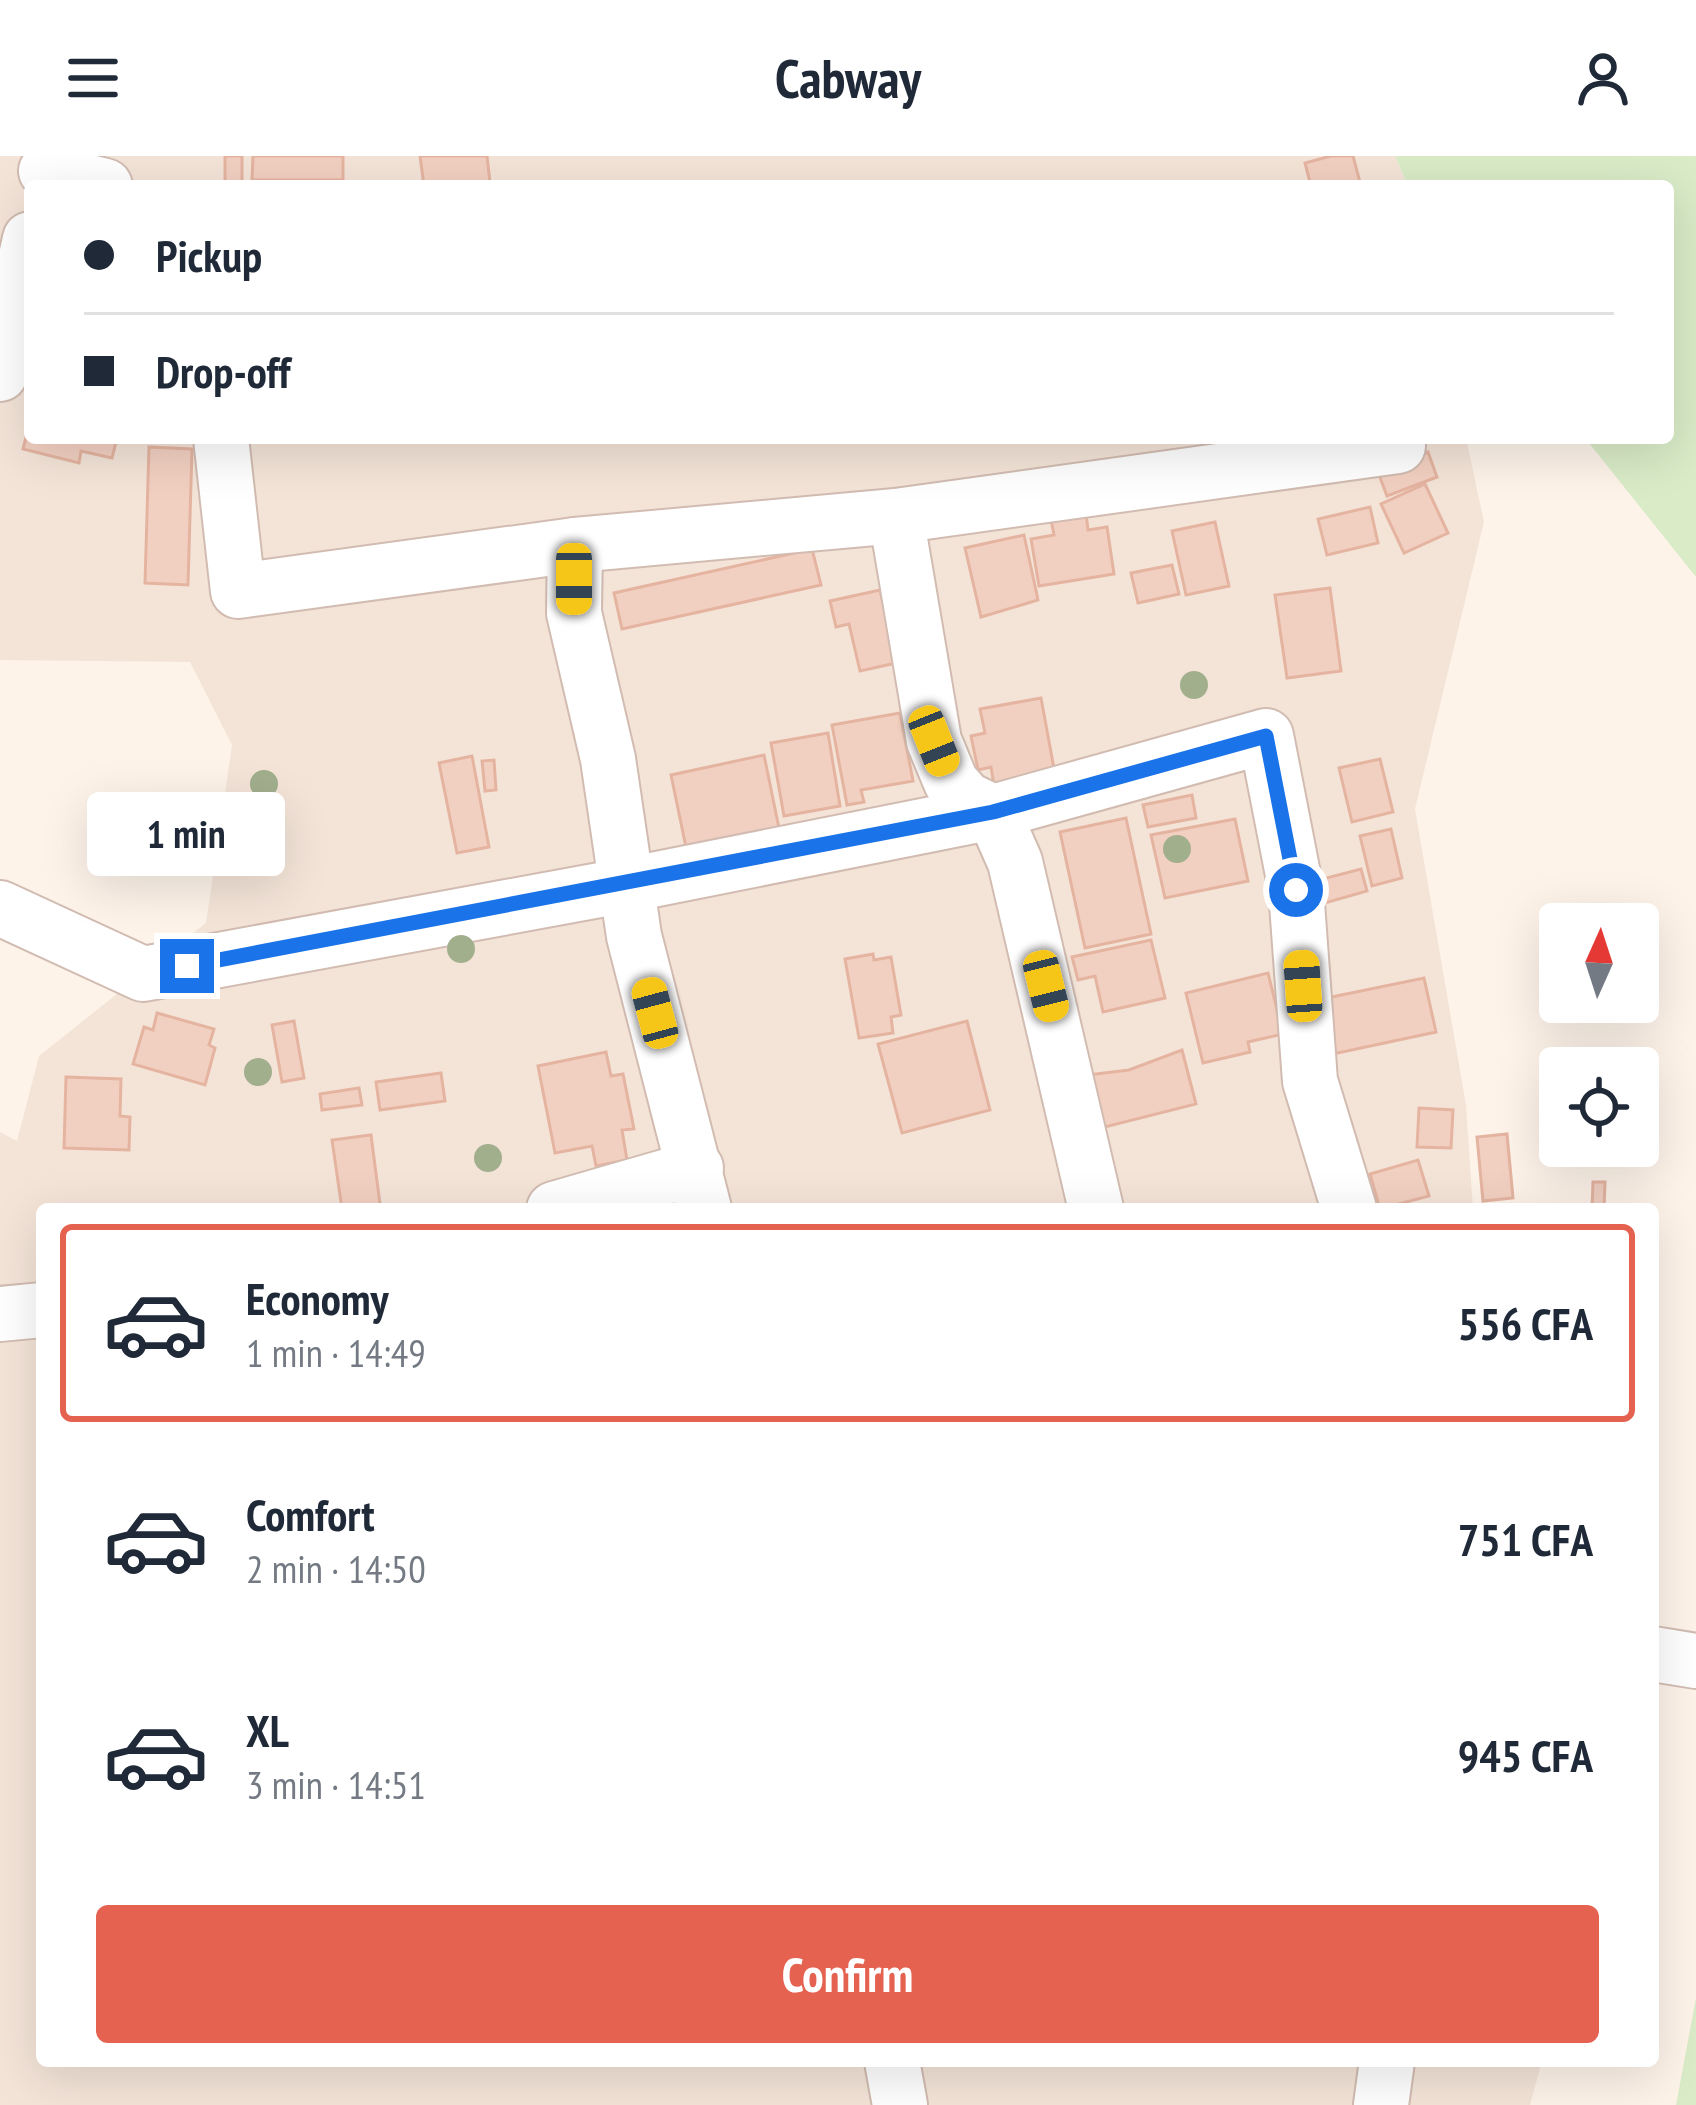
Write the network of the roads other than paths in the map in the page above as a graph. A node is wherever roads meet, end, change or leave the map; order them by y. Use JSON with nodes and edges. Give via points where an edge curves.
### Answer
{"nodes":[{"id":1,"x":34,"y":171,"type":"edge"},
{"id":2,"x":77,"y":180,"type":"edge"},
{"id":3,"x":24,"y":266,"type":"edge"},
{"id":4,"x":0,"y":374,"type":"edge"},
{"id":5,"x":221,"y":444,"type":"edge"},
{"id":6,"x":1398,"y":446,"type":"dead end"},
{"id":7,"x":896,"y":516,"type":"junction"},
{"id":8,"x":575,"y":545,"type":"junction"},
{"id":9,"x":993,"y":812,"type":"junction"},
{"id":10,"x":627,"y":885,"type":"junction"},
{"id":11,"x":0,"y":908,"type":"edge"},
{"id":12,"x":700,"y":1188,"type":"edge"},
{"id":13,"x":596,"y":1203,"type":"edge"},
{"id":14,"x":1095,"y":1203,"type":"edge"},
{"id":15,"x":1347,"y":1203,"type":"edge"},
{"id":16,"x":36,"y":1311,"type":"edge"},
{"id":17,"x":0,"y":1314,"type":"edge"},
{"id":18,"x":1659,"y":1655,"type":"edge"},
{"id":19,"x":1696,"y":1661,"type":"edge"},
{"id":20,"x":893,"y":2067,"type":"edge"},
{"id":21,"x":1386,"y":2067,"type":"edge"},
{"id":22,"x":900,"y":2105,"type":"edge"},
{"id":23,"x":1381,"y":2105,"type":"edge"}],
"edges":[{"from":1,"to":2,"type":"street"},
{"from":3,"to":4,"type":"street"},
{"from":5,"to":8,"type":"street","via":[[238,591]]},
{"from":6,"to":7,"type":"street"},
{"from":7,"to":8,"type":"street"},
{"from":7,"to":9,"type":"street","via":[[934,741],[951,782]]},
{"from":8,"to":10,"type":"street","via":[[574,614]]},
{"from":9,"to":10,"type":"street"},
{"from":9,"to":14,"type":"street","via":[[1015,862]]},
{"from":9,"to":15,"type":"street","via":[[1266,736],[1296,890],[1310,1081]]},
{"from":10,"to":11,"type":"street","via":[[143,974]]},
{"from":10,"to":12,"type":"street"},
{"from":12,"to":13,"type":"street"},
{"from":16,"to":17,"type":"street"},
{"from":18,"to":19,"type":"street"},
{"from":20,"to":22,"type":"street"},
{"from":21,"to":23,"type":"street"}]}
